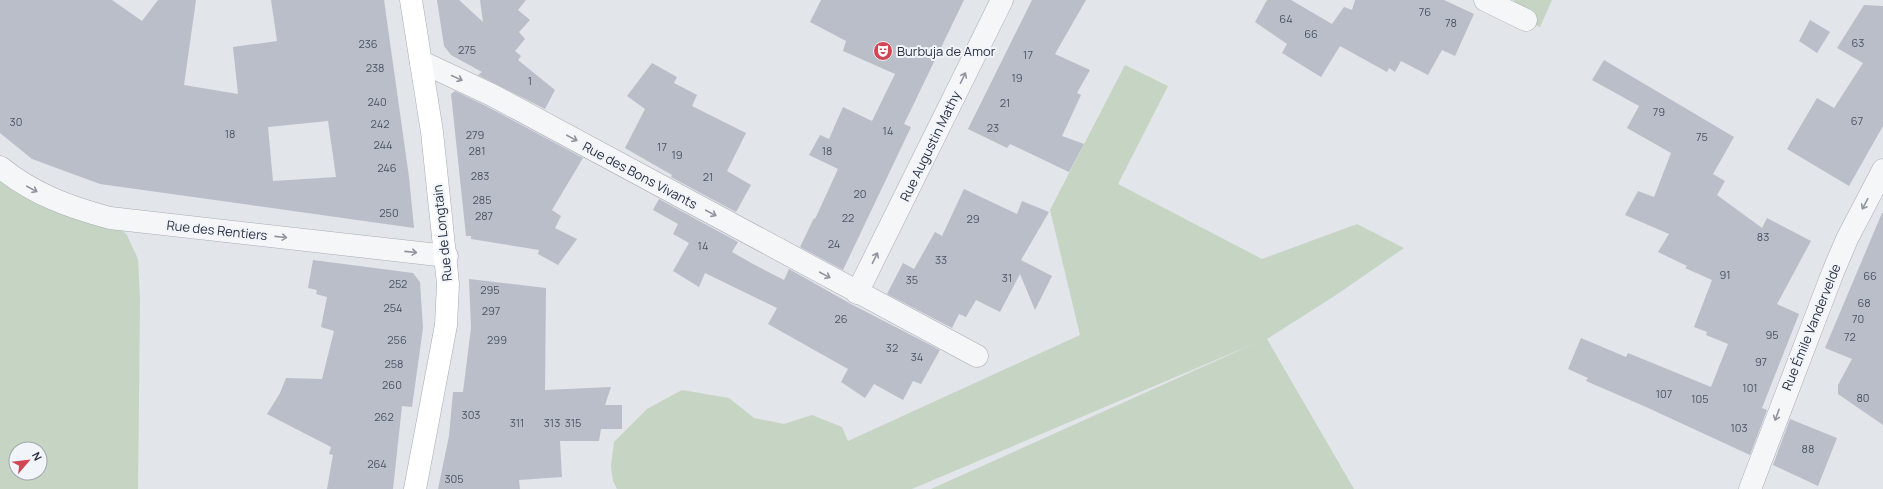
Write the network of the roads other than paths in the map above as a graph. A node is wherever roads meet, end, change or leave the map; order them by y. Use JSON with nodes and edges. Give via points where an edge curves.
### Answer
{"nodes":[{"id":1,"x":411,"y":0,"type":"edge"},
{"id":2,"x":1002,"y":0,"type":"edge"},
{"id":3,"x":1485,"y":0,"type":"edge"},
{"id":4,"x":1526,"y":20,"type":"dead end"},
{"id":5,"x":421,"y":63,"type":"junction"},
{"id":6,"x":0,"y":167,"type":"edge"},
{"id":7,"x":1883,"y":170,"type":"edge"},
{"id":8,"x":447,"y":256,"type":"junction"},
{"id":9,"x":857,"y":293,"type":"junction"},
{"id":10,"x":977,"y":356,"type":"dead end"},
{"id":11,"x":415,"y":489,"type":"edge"},
{"id":12,"x":1750,"y":489,"type":"edge"}],
"edges":[{"from":1,"to":5,"type":"street","name":"Rue de Longtain"},
{"from":9,"to":2,"type":"street","name":"Rue Augustin Mathy","one_way":true},
{"from":3,"to":4,"type":"street"},
{"from":5,"to":8,"type":"street","name":"Rue de Longtain"},
{"from":5,"to":9,"type":"street","name":"Rue des Bons Vivants","one_way":true,"via":[[492,94]]},
{"from":6,"to":8,"type":"street","name":"Rue des Rentiers","one_way":true,"via":[[20,183],[48,198],[110,218]]},
{"from":7,"to":12,"type":"street","name":"Rue Émile Vandervelde","one_way":true,"via":[[1832,272]]},
{"from":8,"to":11,"type":"street","name":"Rue de Longtain","via":[[446,325]]},
{"from":9,"to":10,"type":"street","name":"Rue des Bons Vivants"}]}
